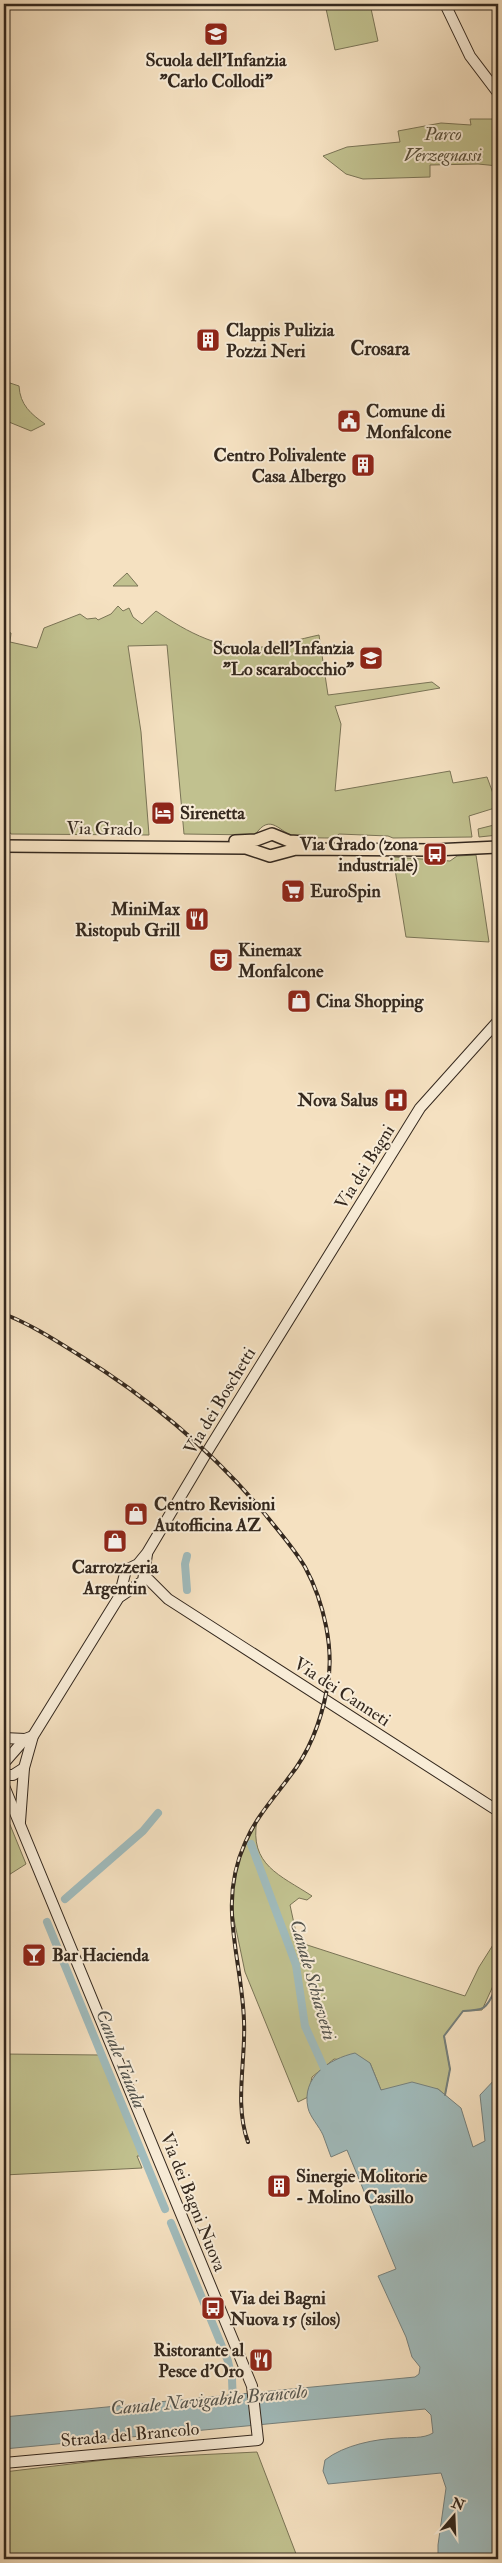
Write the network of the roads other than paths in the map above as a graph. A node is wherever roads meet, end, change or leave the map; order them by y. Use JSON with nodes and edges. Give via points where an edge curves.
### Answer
{"nodes":[{"id":1,"x":445,"y":4,"type":"edge"},
{"id":2,"x":498,"y":93,"type":"edge"},
{"id":3,"x":279,"y":836,"type":"junction"},
{"id":4,"x":263,"y":838,"type":"junction"},
{"id":5,"x":4,"y":839,"type":"edge"},
{"id":6,"x":498,"y":840,"type":"edge"},
{"id":7,"x":4,"y":846,"type":"edge"},
{"id":8,"x":498,"y":847,"type":"edge"},
{"id":9,"x":263,"y":851,"type":"junction"},
{"id":10,"x":280,"y":852,"type":"junction"},
{"id":11,"x":498,"y":1021,"type":"edge"},
{"id":12,"x":322,"y":1266,"type":"joint"},
{"id":13,"x":147,"y":1553,"type":"junction"},
{"id":14,"x":133,"y":1566,"type":"junction"},
{"id":15,"x":144,"y":1574,"type":"junction"},
{"id":16,"x":132,"y":1584,"type":"junction"},
{"id":17,"x":168,"y":1599,"type":"junction"},
{"id":18,"x":4,"y":1738,"type":"edge"},
{"id":19,"x":29,"y":1738,"type":"junction"},
{"id":20,"x":4,"y":1763,"type":"edge"},
{"id":21,"x":24,"y":1768,"type":"junction"},
{"id":22,"x":4,"y":1775,"type":"edge"},
{"id":23,"x":4,"y":1786,"type":"edge"},
{"id":24,"x":498,"y":1811,"type":"edge"},
{"id":25,"x":20,"y":1825,"type":"junction"},
{"id":26,"x":258,"y":2440,"type":"joint"},
{"id":27,"x":4,"y":2463,"type":"edge"}],
"edges":[{"from":1,"to":2,"type":"street","via":[[470,56]]},
{"from":3,"to":4,"type":"main road","name":"Via Grado","via":[[268,834]]},
{"from":3,"to":6,"type":"main road","name":"Via Grado","via":[[289,841],[332,843]]},
{"from":3,"to":10,"type":"main road"},
{"from":4,"to":5,"type":"main road","name":"Via Grado","via":[[240,841]]},
{"from":4,"to":9,"type":"main road"},
{"from":7,"to":9,"type":"main road","name":"Via Grado","via":[[246,848]]},
{"from":8,"to":10,"type":"main road","name":"Via Grado","via":[[296,849]]},
{"from":9,"to":10,"type":"main road","name":"Via Grado","via":[[270,856]]},
{"from":11,"to":12,"type":"street","name":"Via dei Bagni","via":[[420,1108]]},
{"from":12,"to":13,"type":"street","name":"Via dei Boschetti"},
{"from":13,"to":14,"type":"street","name":"Via dei Boschetti"},
{"from":13,"to":15,"type":"street","name":"Via dei Boschetti"},
{"from":14,"to":15,"type":"street","name":"Via dei Canneti"},
{"from":14,"to":16,"type":"street","name":"Via dei Boschetti","via":[[126,1570]]},
{"from":15,"to":16,"type":"street","name":"Via dei Boschetti"},
{"from":15,"to":17,"type":"street","name":"Via dei Canneti"},
{"from":16,"to":17,"type":"street","name":"Via dei Canneti"},
{"from":16,"to":19,"type":"street","name":"Via dei Boschetti","via":[[116,1602]]},
{"from":17,"to":24,"type":"street","name":"Via dei Canneti"},
{"from":18,"to":19,"type":"street"},
{"from":19,"to":20,"type":"street","name":"Via dei Boschetti"},
{"from":19,"to":21,"type":"street","name":"Via dei Boschetti"},
{"from":21,"to":22,"type":"street","via":[[13,1775]]},
{"from":21,"to":25,"type":"street","name":"Via dei Boschetti"},
{"from":23,"to":25,"type":"street","name":"Via dei Bagni Nuova"},
{"from":25,"to":26,"type":"street","name":"Via dei Bagni Nuova","via":[[252,2386]]},
{"from":26,"to":27,"type":"street","name":"Strada del Brancolo"}]}
